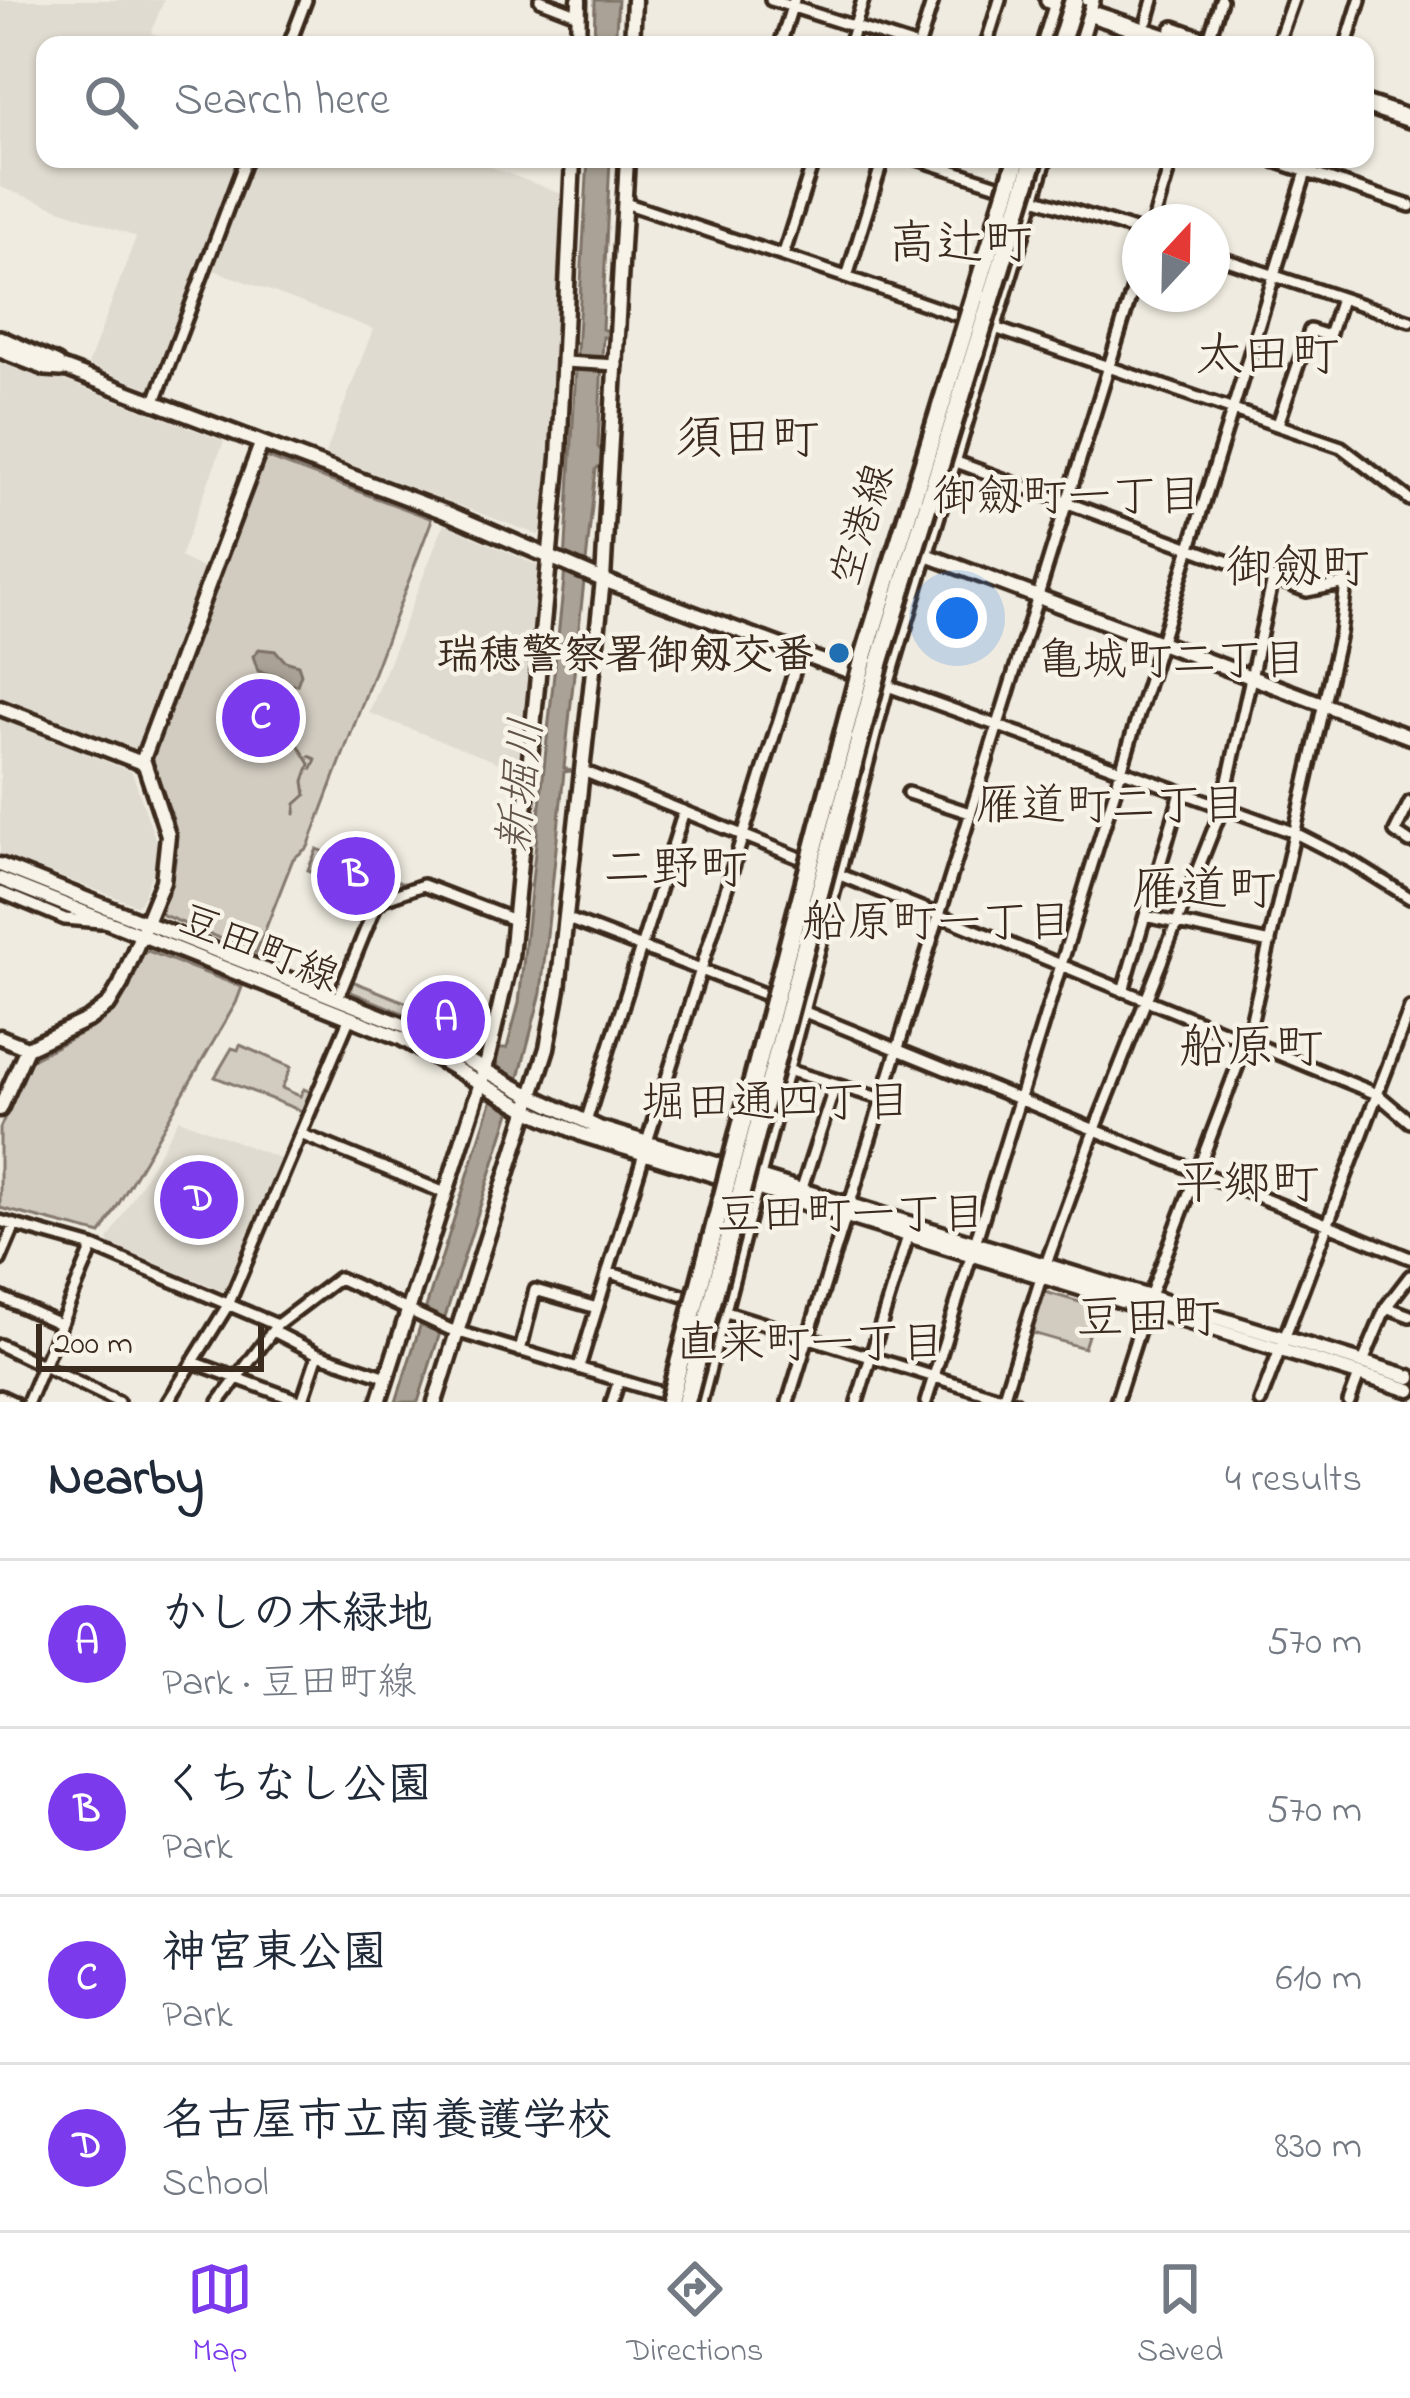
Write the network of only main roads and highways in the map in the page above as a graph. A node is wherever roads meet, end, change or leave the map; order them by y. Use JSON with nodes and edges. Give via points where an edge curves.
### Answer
{"nodes":[{"id":1,"x":1074,"y":2,"type":"edge"},
{"id":2,"x":1057,"y":36,"type":"edge"},
{"id":3,"x":1074,"y":36,"type":"edge"},
{"id":4,"x":1163,"y":36,"type":"edge"},
{"id":5,"x":1189,"y":36,"type":"edge"},
{"id":6,"x":1374,"y":97,"type":"edge"},
{"id":7,"x":1374,"y":107,"type":"edge"},
{"id":8,"x":1410,"y":109,"type":"edge"},
{"id":9,"x":1410,"y":119,"type":"edge"},
{"id":10,"x":1009,"y":168,"type":"edge"},
{"id":11,"x":1010,"y":168,"type":"edge"},
{"id":12,"x":1035,"y":168,"type":"edge"},
{"id":13,"x":1036,"y":168,"type":"edge"},
{"id":14,"x":998,"y":253,"type":"dead end"},
{"id":15,"x":832,"y":839,"type":"junction"},
{"id":16,"x":764,"y":1058,"type":"dead end"},
{"id":17,"x":676,"y":1401,"type":"edge"},
{"id":18,"x":698,"y":1402,"type":"edge"}],
"edges":[{"from":1,"to":2,"type":"highway","bridge":true},
{"from":1,"to":3,"type":"highway"},
{"from":1,"to":4,"type":"main road"},
{"from":1,"to":5,"type":"main road"},
{"from":6,"to":8,"type":"main road"},
{"from":7,"to":9,"type":"main road"},
{"from":10,"to":17,"type":"main road","name":"空港線","via":[[853,673],[690,1298]]},
{"from":11,"to":17,"type":"highway","bridge":true,"via":[[858,679]]},
{"from":12,"to":15,"type":"highway","bridge":true,"via":[[902,584]]},
{"from":13,"to":18,"type":"main road","name":"空港線","via":[[885,685]]},
{"from":14,"to":15,"type":"highway","bridge":true,"via":[[890,604]]},
{"from":15,"to":17,"type":"highway","bridge":true},
{"from":16,"to":17,"type":"highway","bridge":true}]}
